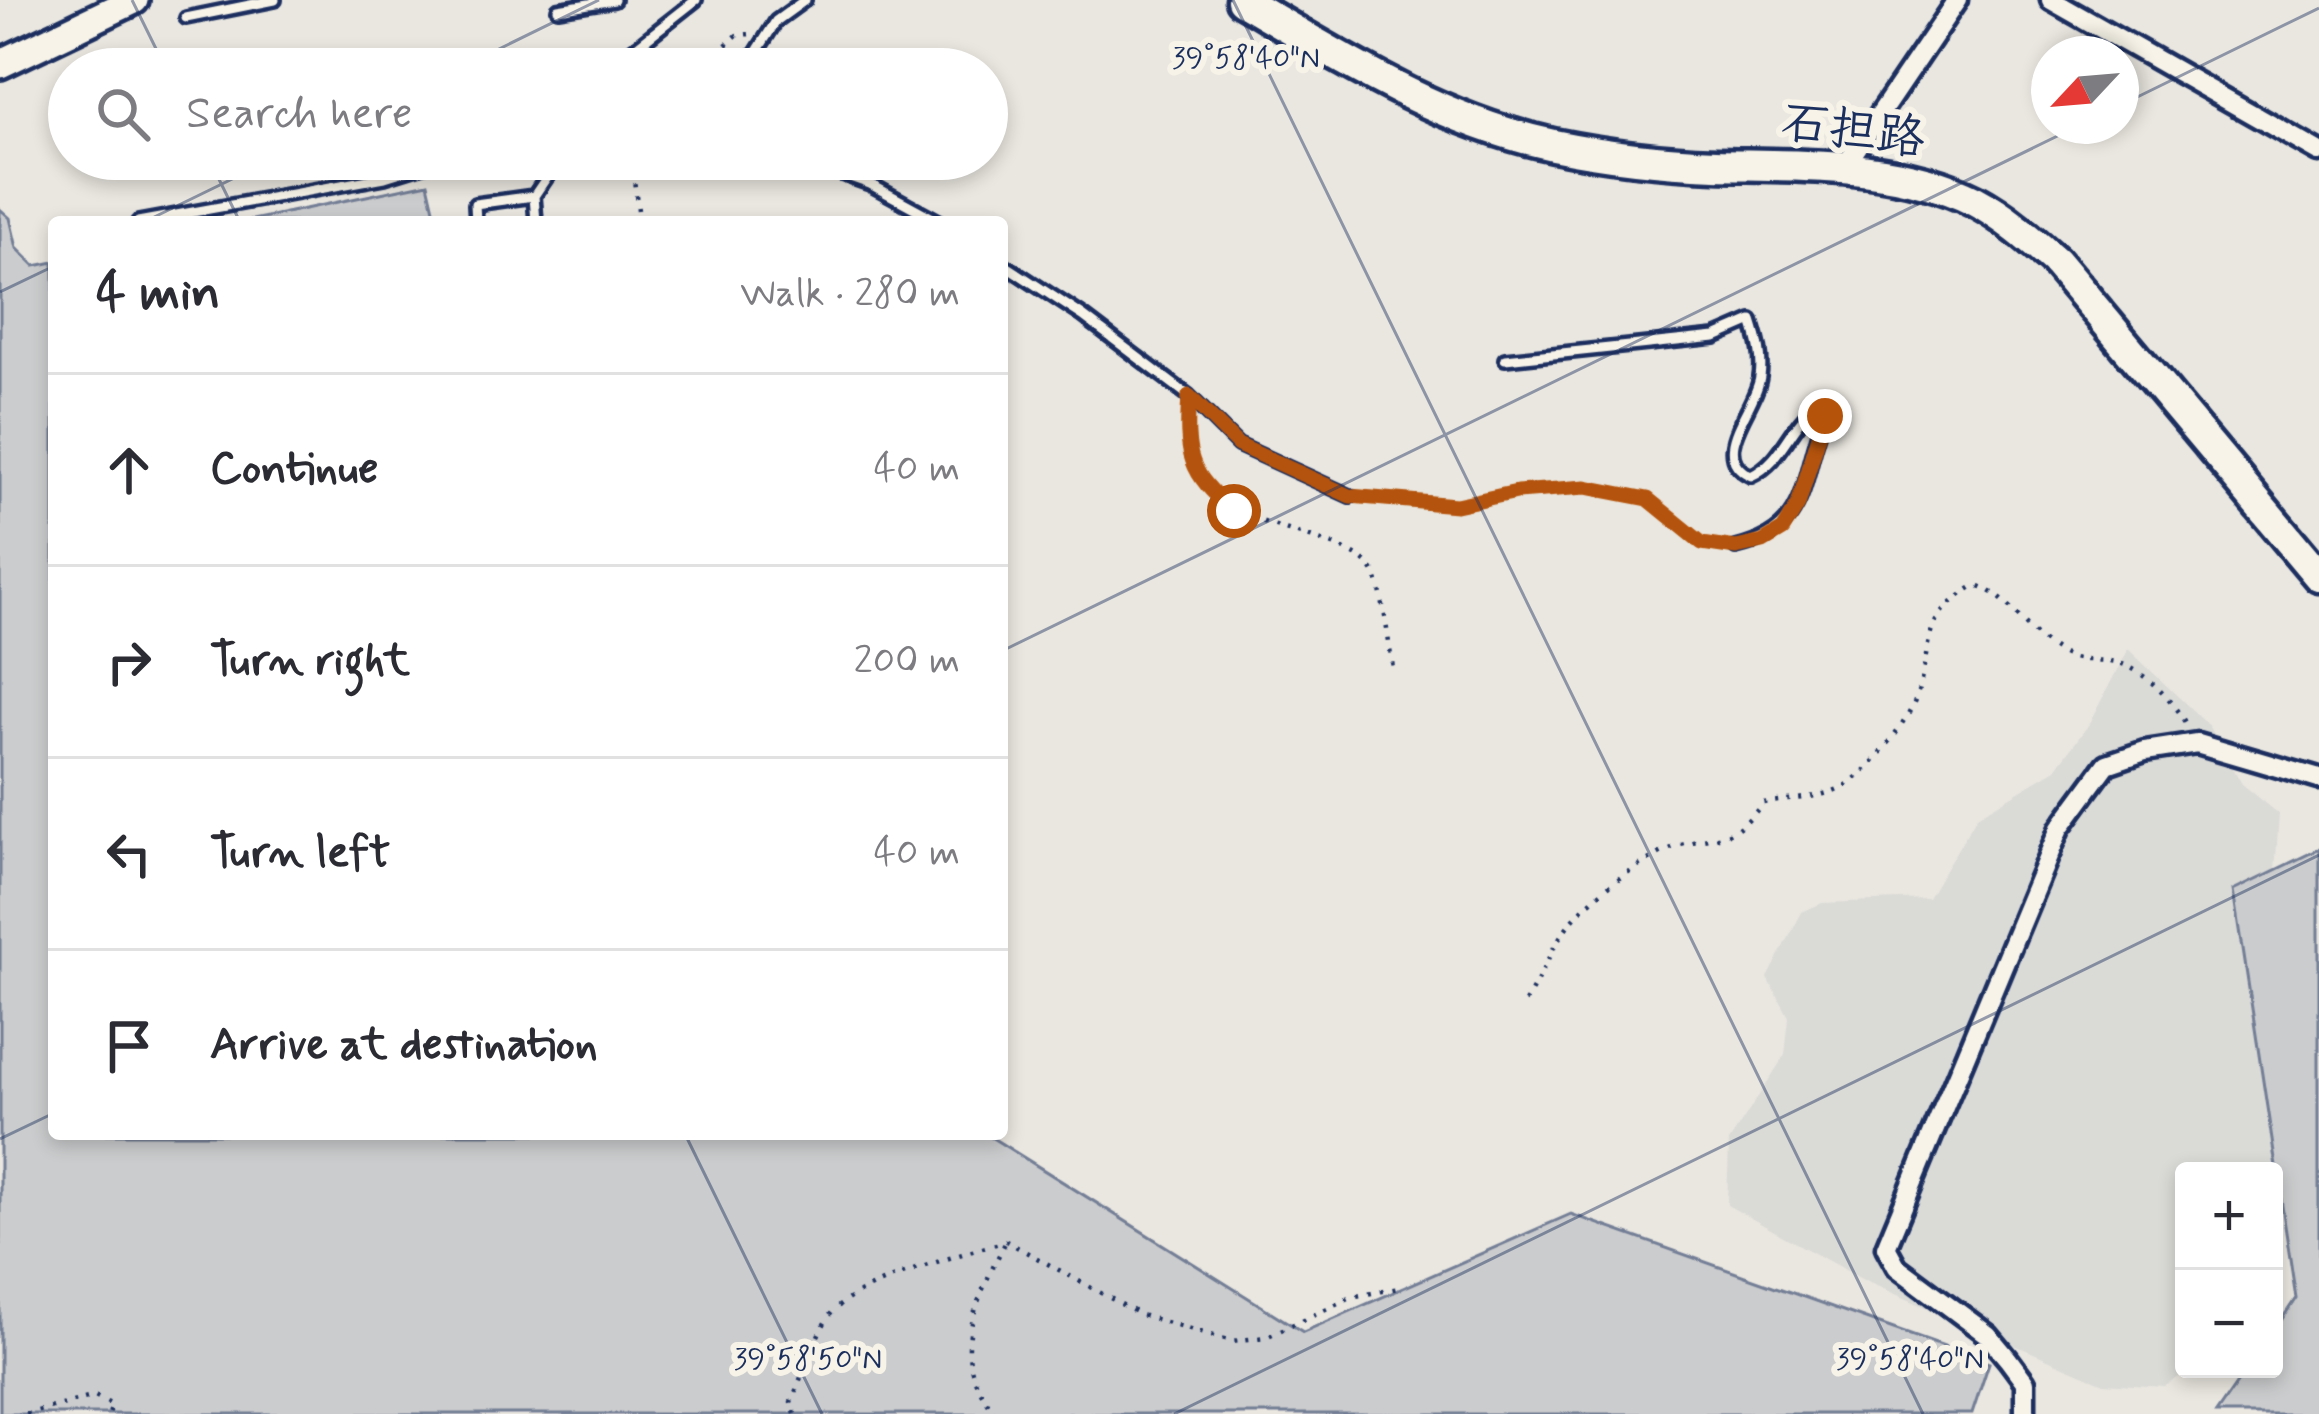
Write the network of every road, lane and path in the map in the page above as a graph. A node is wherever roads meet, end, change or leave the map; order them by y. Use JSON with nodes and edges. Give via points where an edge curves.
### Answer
{"nodes":[{"id":1,"x":134,"y":0,"type":"edge"},
{"id":2,"x":275,"y":0,"type":"edge"},
{"id":3,"x":614,"y":0,"type":"edge"},
{"id":4,"x":696,"y":0,"type":"edge"},
{"id":5,"x":805,"y":0,"type":"edge"},
{"id":6,"x":1242,"y":0,"type":"edge"},
{"id":7,"x":1958,"y":0,"type":"edge"},
{"id":8,"x":2051,"y":0,"type":"edge"},
{"id":9,"x":558,"y":9,"type":"dead end"},
{"id":10,"x":186,"y":18,"type":"dead end"},
{"id":11,"x":769,"y":33,"type":"junction"},
{"id":12,"x":635,"y":48,"type":"edge"},
{"id":13,"x":722,"y":48,"type":"edge"},
{"id":14,"x":759,"y":48,"type":"edge"},
{"id":15,"x":0,"y":64,"type":"edge"},
{"id":16,"x":2319,"y":152,"type":"edge"},
{"id":17,"x":1842,"y":170,"type":"junction"},
{"id":18,"x":369,"y":180,"type":"edge"},
{"id":19,"x":545,"y":180,"type":"edge"},
{"id":20,"x":634,"y":180,"type":"edge"},
{"id":21,"x":859,"y":180,"type":"edge"},
{"id":22,"x":534,"y":196,"type":"junction"},
{"id":23,"x":638,"y":210,"type":"dead end"},
{"id":24,"x":171,"y":216,"type":"edge"},
{"id":25,"x":476,"y":216,"type":"edge"},
{"id":26,"x":536,"y":216,"type":"edge"},
{"id":27,"x":929,"y":216,"type":"edge"},
{"id":28,"x":1008,"y":267,"type":"edge"},
{"id":29,"x":1505,"y":359,"type":"dead end"},
{"id":30,"x":1189,"y":396,"type":"junction"},
{"id":31,"x":1350,"y":496,"type":"joint"},
{"id":32,"x":1736,"y":548,"type":"joint"},
{"id":33,"x":2319,"y":576,"type":"edge"},
{"id":34,"x":1394,"y":672,"type":"dead end"},
{"id":35,"x":2197,"y":743,"type":"junction"},
{"id":36,"x":2319,"y":779,"type":"edge"},
{"id":37,"x":1525,"y":1002,"type":"dead end"},
{"id":38,"x":1006,"y":1241,"type":"junction"},
{"id":39,"x":1404,"y":1287,"type":"dead end"},
{"id":40,"x":26,"y":1414,"type":"edge"},
{"id":41,"x":109,"y":1414,"type":"edge"},
{"id":42,"x":795,"y":1414,"type":"edge"},
{"id":43,"x":995,"y":1414,"type":"edge"},
{"id":44,"x":2025,"y":1414,"type":"edge"}],
"edges":[{"from":1,"to":15,"type":"street"},
{"from":2,"to":10,"type":"lane"},
{"from":3,"to":9,"type":"lane"},
{"from":4,"to":12,"type":"lane"},
{"from":5,"to":11,"type":"lane"},
{"from":6,"to":17,"type":"main road","name":"石担路","via":[[1489,129],[1626,157]]},
{"from":7,"to":17,"type":"street"},
{"from":8,"to":16,"type":"street"},
{"from":11,"to":13,"type":"path","via":[[737,35]]},
{"from":11,"to":14,"type":"lane"},
{"from":17,"to":33,"type":"main road","name":"石担路","via":[[1918,180],[2016,226],[2089,298]]},
{"from":18,"to":24,"type":"lane"},
{"from":19,"to":22,"type":"lane"},
{"from":20,"to":23,"type":"path"},
{"from":21,"to":27,"type":"lane"},
{"from":22,"to":25,"type":"lane","via":[[475,204]]},
{"from":22,"to":26,"type":"lane"},
{"from":28,"to":30,"type":"lane"},
{"from":29,"to":32,"type":"lane","via":[[1715,337],[1752,321],[1760,377],[1733,434],[1740,471],[1767,469],[1815,406],[1825,416],[1783,530]]},
{"from":30,"to":31,"type":"lane","via":[[1238,445]]},
{"from":30,"to":34,"type":"path","via":[[1190,460],[1208,490],[1234,511],[1356,554],[1374,573]]},
{"from":31,"to":32,"type":"path","via":[[1456,505],[1586,487],[1648,499],[1702,543]]},
{"from":35,"to":36,"type":"street"},
{"from":35,"to":37,"type":"path","via":[[2179,711],[2144,677],[2113,660],[2081,663],[2046,644],[1976,585],[1931,623],[1918,697],[1868,766],[1844,786],[1763,803],[1743,829],[1685,842],[1624,875],[1578,913]]},
{"from":35,"to":44,"type":"street","via":[[2107,764],[2060,828],[1886,1247],[1897,1267],[2008,1359],[2025,1382]]},
{"from":38,"to":39,"type":"path","via":[[1141,1316],[1232,1341],[1266,1337],[1351,1297]]},
{"from":38,"to":42,"type":"path","via":[[927,1265],[832,1312],[791,1402]]},
{"from":38,"to":43,"type":"path","via":[[971,1331],[973,1376]]},
{"from":40,"to":41,"type":"path","via":[[95,1396],[112,1405]]}]}
